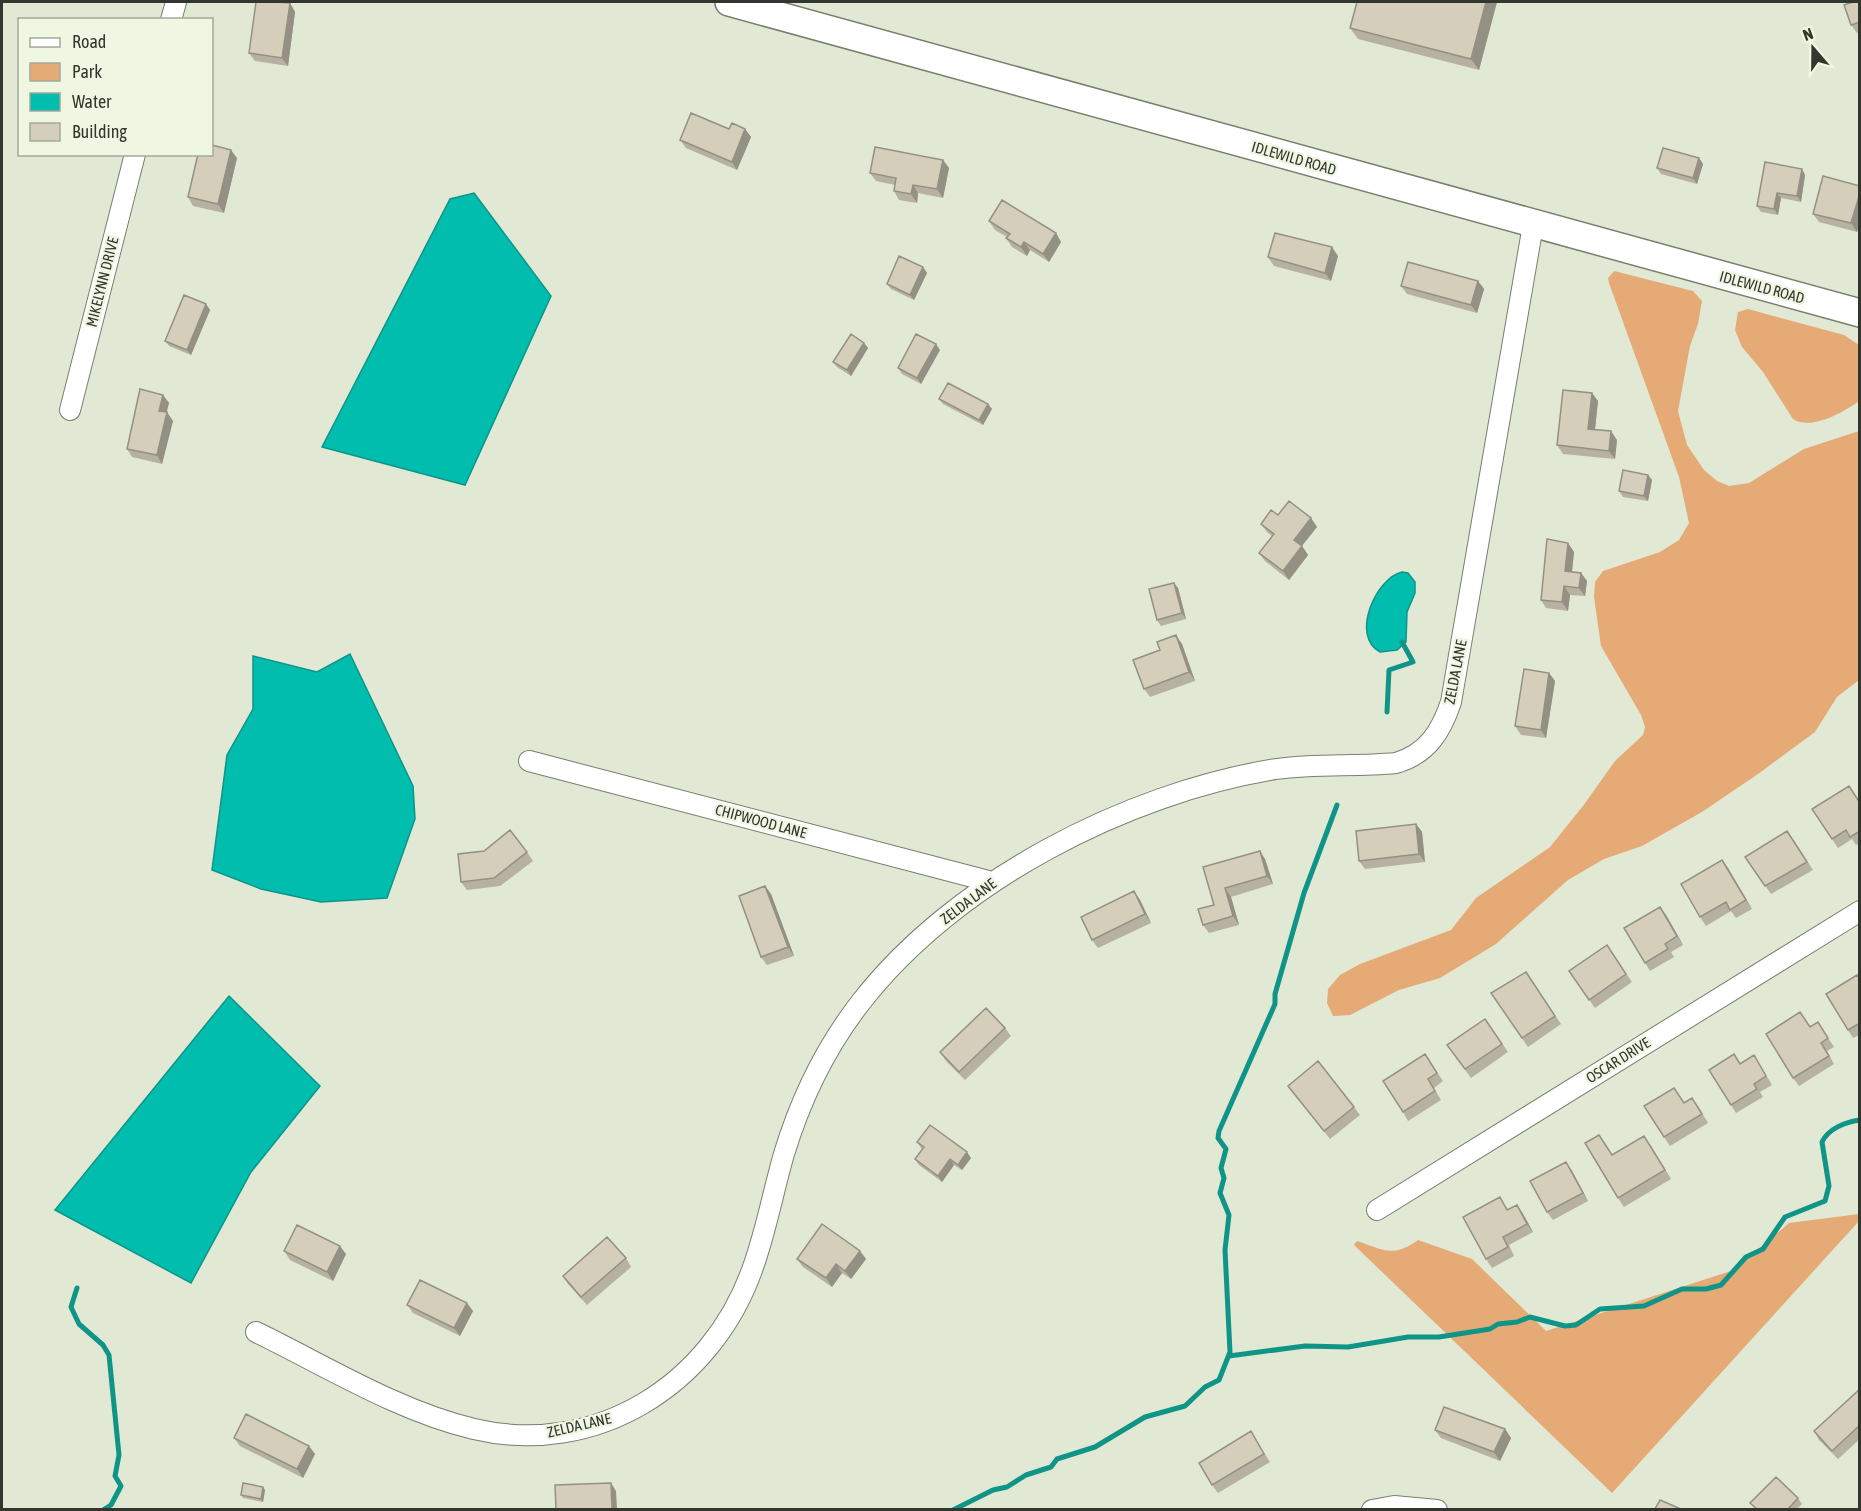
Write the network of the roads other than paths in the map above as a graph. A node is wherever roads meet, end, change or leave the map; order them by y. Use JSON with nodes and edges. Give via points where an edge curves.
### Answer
{"nodes":[{"id":1,"x":176,"y":2,"type":"edge"},
{"id":2,"x":729,"y":2,"type":"edge"},
{"id":3,"x":172,"y":18,"type":"edge"},
{"id":4,"x":134,"y":156,"type":"edge"},
{"id":5,"x":1533,"y":225,"type":"junction"},
{"id":6,"x":1860,"y":313,"type":"edge"},
{"id":7,"x":70,"y":410,"type":"dead end"},
{"id":8,"x":529,"y":761,"type":"dead end"},
{"id":9,"x":992,"y":882,"type":"junction"},
{"id":10,"x":1860,"y":911,"type":"edge"},
{"id":11,"x":1377,"y":1210,"type":"dead end"},
{"id":12,"x":256,"y":1332,"type":"dead end"},
{"id":13,"x":1372,"y":1509,"type":"edge"},
{"id":14,"x":1437,"y":1509,"type":"edge"}],
"edges":[{"from":1,"to":3,"type":"street"},
{"from":2,"to":5,"type":"main road","name":"IDLEWILD ROAD"},
{"from":4,"to":7,"type":"street","name":"MIKELYNN DRIVE"},
{"from":5,"to":6,"type":"main road","name":"IDLEWILD ROAD"},
{"from":5,"to":9,"type":"street","name":"ZELDA LANE","via":[[1451,702],[1431,743],[1396,763],[1277,769],[1150,804],[1027,860]]},
{"from":8,"to":9,"type":"street","name":"CHIPWOOD LANE"},
{"from":9,"to":12,"type":"street","name":"ZELDA LANE","via":[[937,924],[876,984],[832,1042],[804,1097],[753,1268],[740,1298],[703,1356],[660,1394],[626,1413],[588,1426],[537,1434],[475,1429],[395,1401]]},
{"from":10,"to":11,"type":"street","name":"OSCAR DRIVE"},
{"from":13,"to":14,"type":"street"}]}
